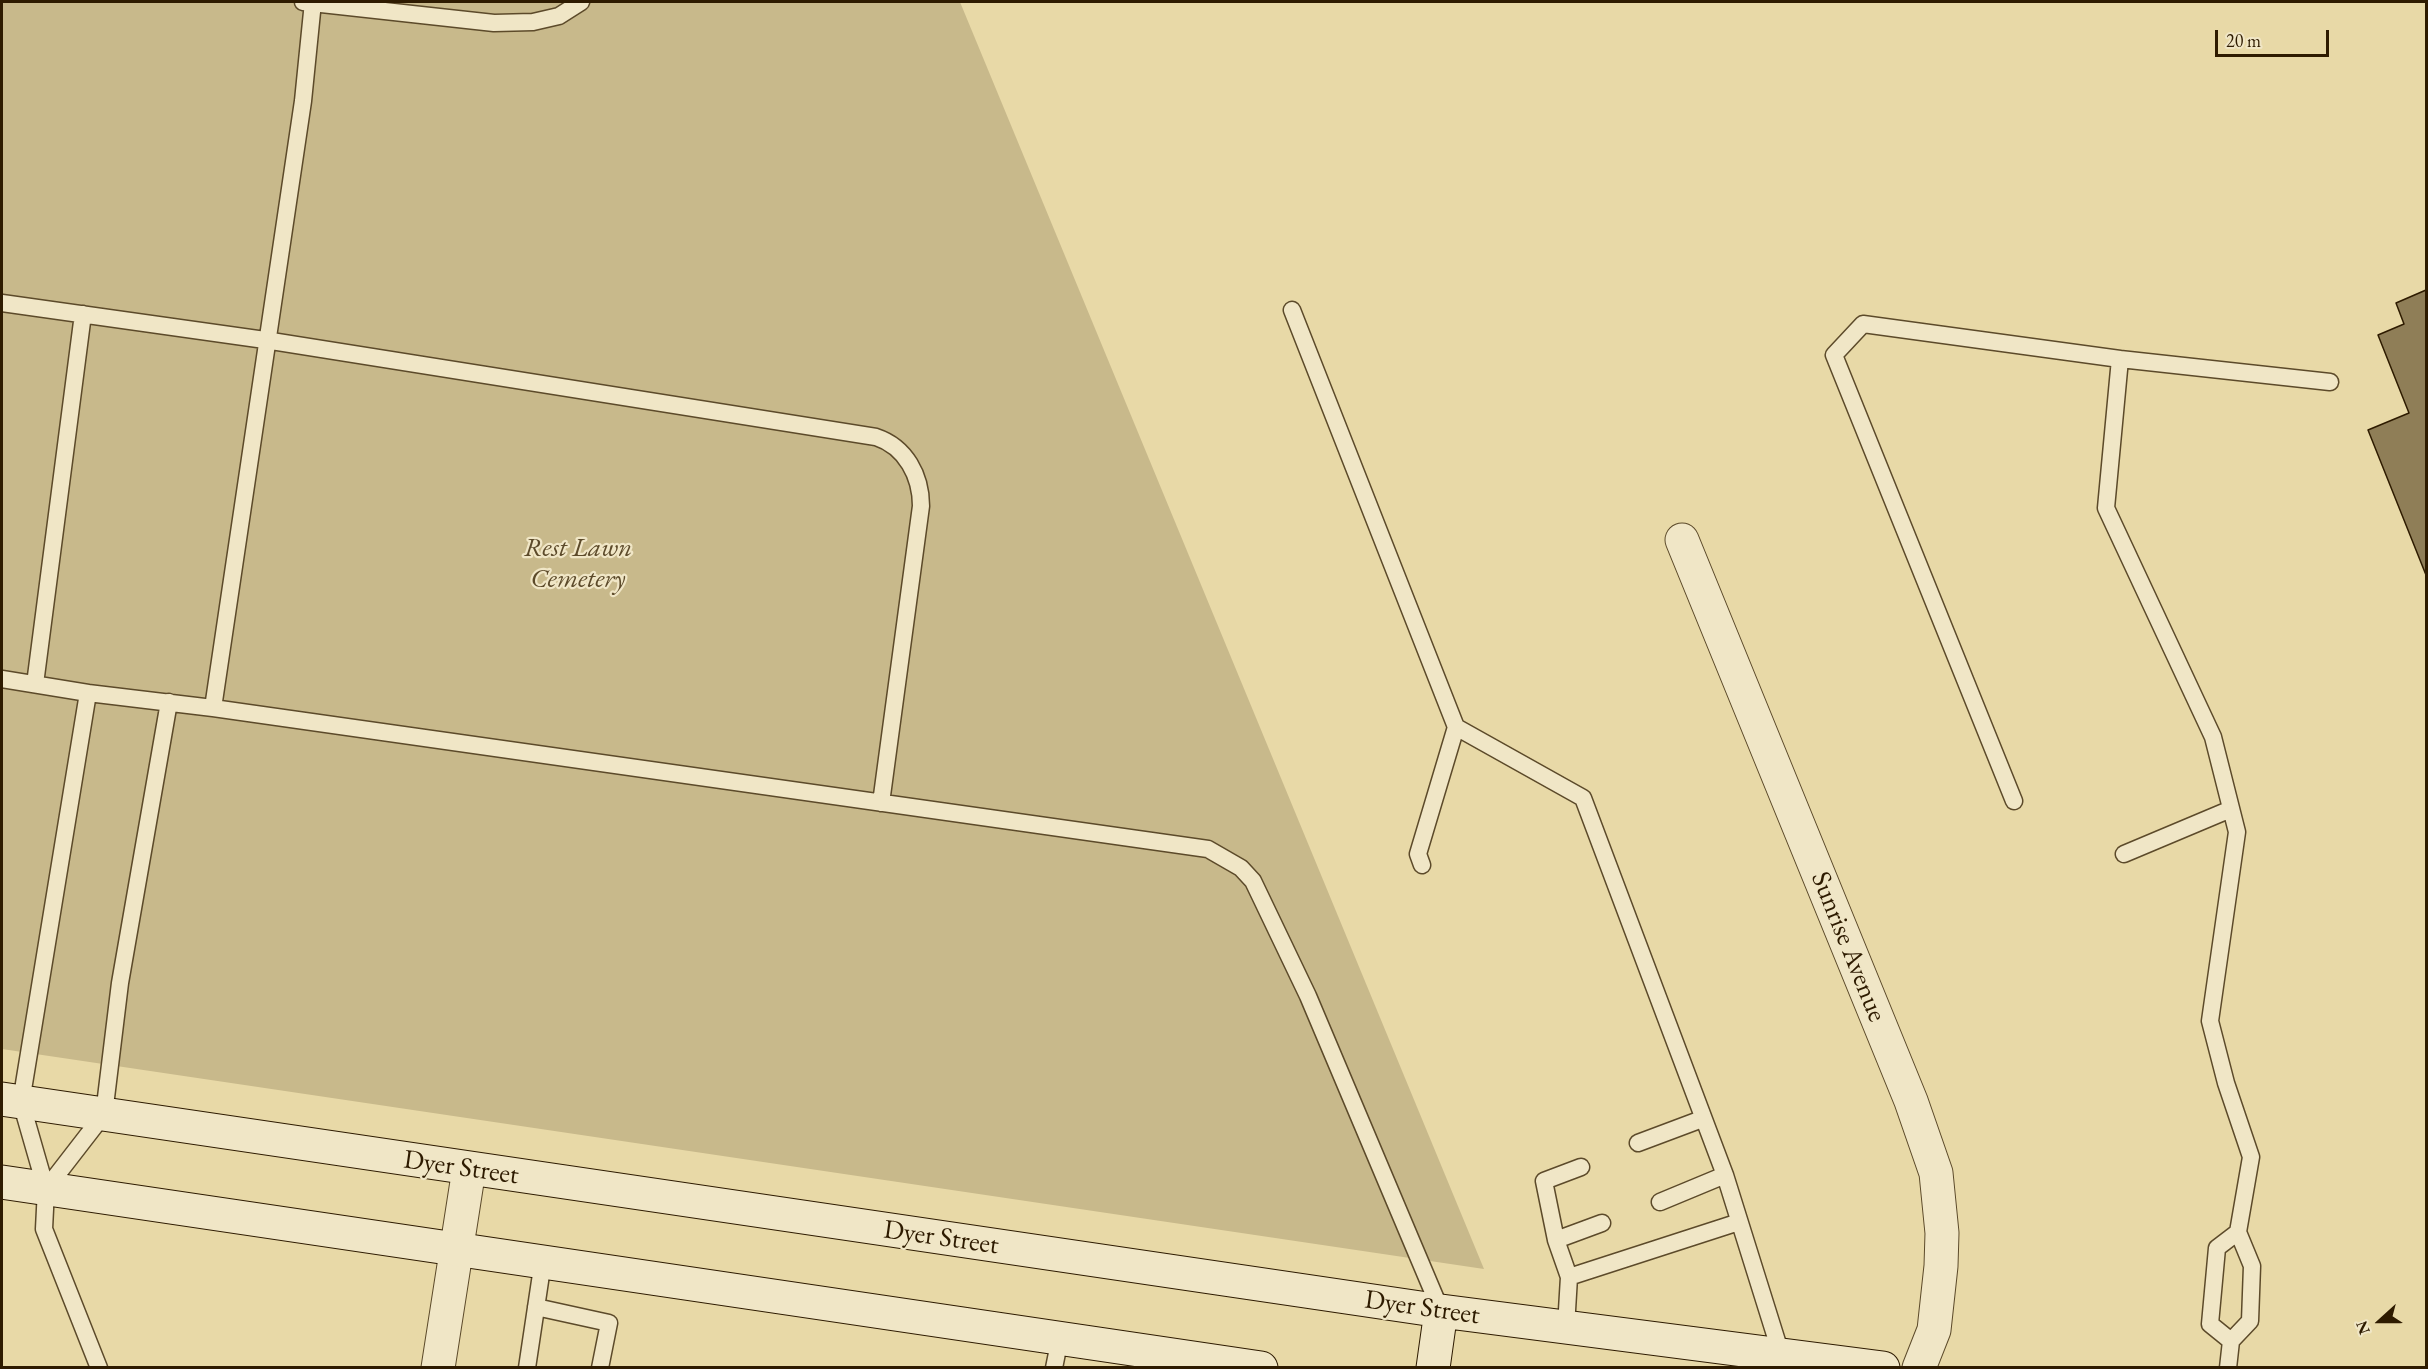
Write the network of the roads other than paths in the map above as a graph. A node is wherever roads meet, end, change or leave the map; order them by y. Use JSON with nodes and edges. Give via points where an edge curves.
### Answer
{"nodes":[{"id":1,"x":302,"y":2,"type":"edge"},
{"id":2,"x":313,"y":2,"type":"edge"},
{"id":3,"x":581,"y":2,"type":"edge"},
{"id":4,"x":2,"y":303,"type":"edge"},
{"id":5,"x":1292,"y":310,"type":"dead end"},
{"id":6,"x":82,"y":314,"type":"junction"},
{"id":7,"x":266,"y":340,"type":"junction"},
{"id":8,"x":2120,"y":359,"type":"junction"},
{"id":9,"x":2330,"y":382,"type":"dead end"},
{"id":10,"x":1683,"y":540,"type":"dead end"},
{"id":11,"x":2,"y":679,"type":"edge"},
{"id":12,"x":35,"y":684,"type":"junction"},
{"id":13,"x":88,"y":693,"type":"junction"},
{"id":14,"x":169,"y":702,"type":"junction"},
{"id":15,"x":213,"y":708,"type":"junction"},
{"id":16,"x":1456,"y":727,"type":"junction"},
{"id":17,"x":2014,"y":801,"type":"dead end"},
{"id":18,"x":881,"y":803,"type":"junction"},
{"id":19,"x":2231,"y":810,"type":"junction"},
{"id":20,"x":2124,"y":854,"type":"dead end"},
{"id":21,"x":1422,"y":865,"type":"dead end"},
{"id":22,"x":11,"y":1100,"type":"edge"},
{"id":23,"x":104,"y":1114,"type":"junction"},
{"id":24,"x":1702,"y":1119,"type":"junction"},
{"id":25,"x":1638,"y":1143,"type":"dead end"},
{"id":26,"x":1581,"y":1167,"type":"dead end"},
{"id":27,"x":469,"y":1169,"type":"junction"},
{"id":28,"x":1725,"y":1175,"type":"junction"},
{"id":29,"x":2,"y":1182,"type":"edge"},
{"id":30,"x":46,"y":1189,"type":"junction"},
{"id":31,"x":1660,"y":1202,"type":"dead end"},
{"id":32,"x":1739,"y":1222,"type":"junction"},
{"id":33,"x":1602,"y":1223,"type":"dead end"},
{"id":34,"x":2238,"y":1232,"type":"junction"},
{"id":35,"x":1556,"y":1240,"type":"junction"},
{"id":36,"x":455,"y":1249,"type":"junction"},
{"id":37,"x":543,"y":1261,"type":"junction"},
{"id":38,"x":1569,"y":1277,"type":"junction"},
{"id":39,"x":536,"y":1307,"type":"junction"},
{"id":40,"x":1441,"y":1311,"type":"junction"},
{"id":41,"x":1566,"y":1327,"type":"junction"},
{"id":42,"x":2231,"y":1341,"type":"junction"},
{"id":43,"x":1057,"y":1353,"type":"edge"},
{"id":44,"x":1781,"y":1354,"type":"junction"},
{"id":45,"x":1209,"y":1364,"type":"edge"},
{"id":46,"x":99,"y":1368,"type":"edge"},
{"id":47,"x":438,"y":1368,"type":"edge"},
{"id":48,"x":527,"y":1368,"type":"edge"},
{"id":49,"x":600,"y":1368,"type":"edge"},
{"id":50,"x":1261,"y":1368,"type":"edge"},
{"id":51,"x":1433,"y":1368,"type":"edge"},
{"id":52,"x":1883,"y":1368,"type":"edge"},
{"id":53,"x":1919,"y":1368,"type":"edge"},
{"id":54,"x":2228,"y":1368,"type":"edge"}],
"edges":[{"from":1,"to":2,"type":"lane"},
{"from":2,"to":3,"type":"lane","via":[[494,23],[533,22],[559,16]]},
{"from":2,"to":7,"type":"lane","via":[[303,101]]},
{"from":4,"to":6,"type":"lane"},
{"from":5,"to":16,"type":"lane"},
{"from":6,"to":7,"type":"lane"},
{"from":6,"to":12,"type":"lane"},
{"from":7,"to":15,"type":"lane"},
{"from":7,"to":18,"type":"lane","via":[[888,441],[916,473],[921,506]]},
{"from":8,"to":9,"type":"lane"},
{"from":8,"to":17,"type":"lane","via":[[1863,324],[1834,355]]},
{"from":8,"to":19,"type":"lane","via":[[2106,508],[2213,737]]},
{"from":10,"to":53,"type":"main road","name":"Sunrise Avenue","via":[[1911,1101],[1936,1173],[1941,1266],[1934,1330]]},
{"from":11,"to":12,"type":"lane"},
{"from":12,"to":13,"type":"lane"},
{"from":13,"to":14,"type":"lane"},
{"from":13,"to":22,"type":"lane"},
{"from":14,"to":15,"type":"lane"},
{"from":14,"to":23,"type":"lane","via":[[120,983]]},
{"from":15,"to":18,"type":"lane"},
{"from":16,"to":21,"type":"lane","via":[[1418,854]]},
{"from":16,"to":24,"type":"lane","via":[[1583,798]]},
{"from":18,"to":40,"type":"lane","via":[[1208,849],[1241,868],[1252,881],[1308,996]]},
{"from":19,"to":20,"type":"lane"},
{"from":19,"to":34,"type":"lane","via":[[2237,831],[2210,1021],[2251,1156]]},
{"from":22,"to":23,"type":"main road","name":"Dyer Street"},
{"from":22,"to":30,"type":"lane"},
{"from":23,"to":27,"type":"main road","name":"Dyer Street"},
{"from":23,"to":30,"type":"lane"},
{"from":24,"to":25,"type":"lane"},
{"from":24,"to":28,"type":"lane"},
{"from":26,"to":35,"type":"lane","via":[[1542,1175]]},
{"from":27,"to":36,"type":"main road"},
{"from":27,"to":40,"type":"main road","name":"Dyer Street"},
{"from":28,"to":31,"type":"lane"},
{"from":28,"to":32,"type":"lane"},
{"from":29,"to":30,"type":"main road"},
{"from":30,"to":36,"type":"main road"},
{"from":30,"to":46,"type":"lane","via":[[44,1229]]},
{"from":32,"to":38,"type":"lane"},
{"from":32,"to":44,"type":"lane"},
{"from":33,"to":35,"type":"lane"},
{"from":34,"to":42,"type":"lane","via":[[2252,1266],[2250,1321]]},
{"from":34,"to":42,"type":"lane","via":[[2217,1248],[2210,1324]]},
{"from":35,"to":38,"type":"lane"},
{"from":36,"to":37,"type":"main road"},
{"from":36,"to":47,"type":"main road"},
{"from":37,"to":39,"type":"lane"},
{"from":37,"to":43,"type":"main road"},
{"from":38,"to":41,"type":"lane"},
{"from":39,"to":48,"type":"lane"},
{"from":39,"to":49,"type":"lane","via":[[609,1323]]},
{"from":40,"to":41,"type":"main road","name":"Dyer Street"},
{"from":40,"to":51,"type":"main road"},
{"from":41,"to":44,"type":"main road","name":"Dyer Street"},
{"from":42,"to":54,"type":"lane"},
{"from":43,"to":45,"type":"main road"},
{"from":44,"to":52,"type":"main road","name":"Dyer Street"},
{"from":45,"to":50,"type":"main road"}]}
